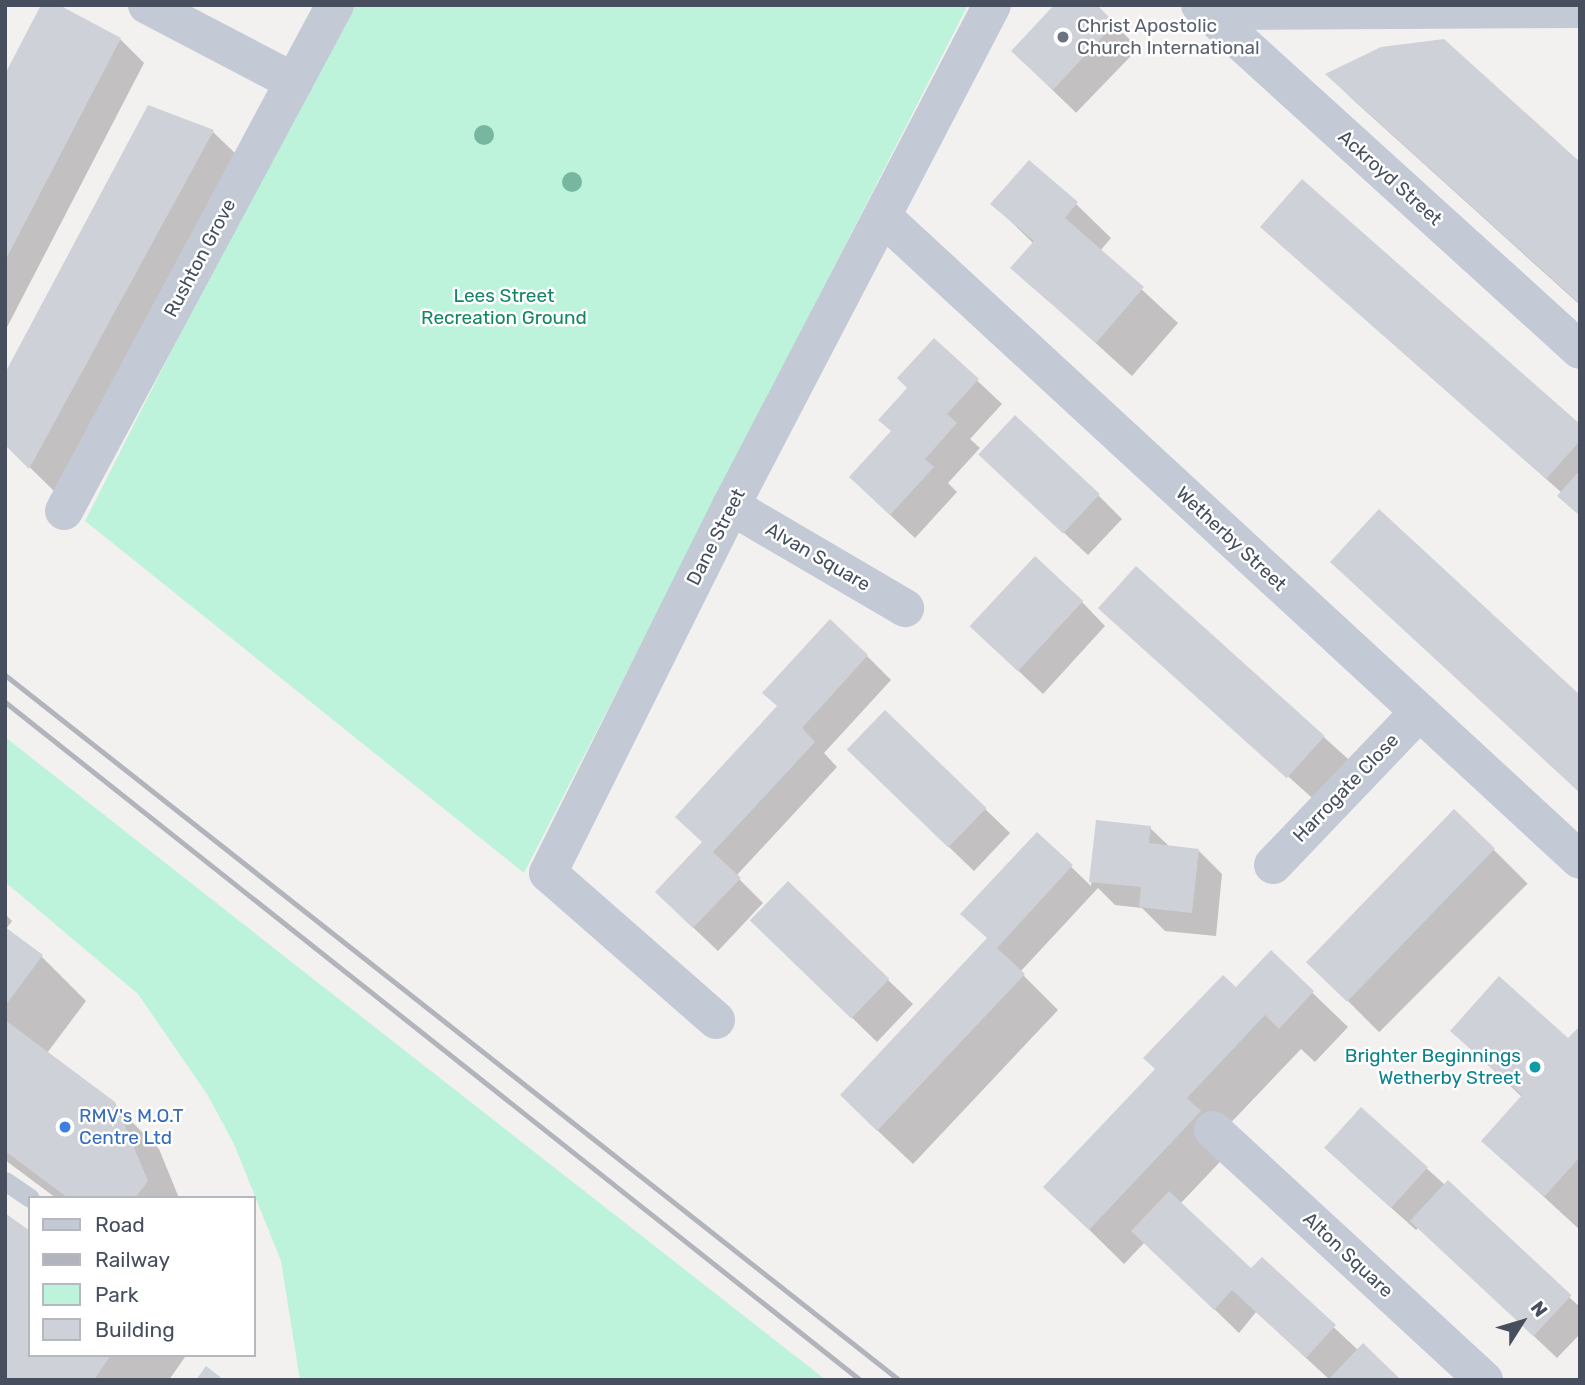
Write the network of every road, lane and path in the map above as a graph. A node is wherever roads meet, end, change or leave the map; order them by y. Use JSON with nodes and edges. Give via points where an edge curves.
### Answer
{"nodes":[{"id":1,"x":147,"y":5,"type":"edge"},
{"id":2,"x":335,"y":5,"type":"edge"},
{"id":3,"x":992,"y":5,"type":"edge"},
{"id":4,"x":1480,"y":7,"type":"edge"},
{"id":5,"x":1203,"y":8,"type":"edge"},
{"id":6,"x":1292,"y":8,"type":"edge"},
{"id":7,"x":1580,"y":9,"type":"edge"},
{"id":8,"x":294,"y":82,"type":"junction"},
{"id":9,"x":883,"y":217,"type":"junction"},
{"id":10,"x":1580,"y":350,"type":"edge"},
{"id":11,"x":731,"y":506,"type":"junction"},
{"id":12,"x":64,"y":512,"type":"dead end"},
{"id":13,"x":905,"y":608,"type":"dead end"},
{"id":14,"x":1419,"y":712,"type":"junction"},
{"id":15,"x":1580,"y":860,"type":"edge"},
{"id":16,"x":1273,"y":865,"type":"dead end"},
{"id":17,"x":716,"y":1020,"type":"dead end"},
{"id":18,"x":1213,"y":1130,"type":"dead end"},
{"id":19,"x":5,"y":1181,"type":"edge"},
{"id":20,"x":28,"y":1197,"type":"edge"},
{"id":21,"x":1484,"y":1380,"type":"edge"}],
"edges":[{"from":1,"to":8,"type":"street"},
{"from":2,"to":8,"type":"street","name":"Rushton Grove"},
{"from":3,"to":9,"type":"street","name":"Dane Street"},
{"from":4,"to":6,"type":"street"},
{"from":4,"to":7,"type":"street"},
{"from":5,"to":6,"type":"street"},
{"from":5,"to":10,"type":"street","name":"Ackroyd Street"},
{"from":8,"to":12,"type":"street","name":"Rushton Grove"},
{"from":9,"to":11,"type":"street","name":"Dane Street"},
{"from":9,"to":14,"type":"street","name":"Wetherby Street"},
{"from":11,"to":13,"type":"street","name":"Alvan Square"},
{"from":11,"to":17,"type":"street","name":"Dane Street","via":[[548,873]]},
{"from":14,"to":15,"type":"street","name":"Wetherby Street"},
{"from":14,"to":16,"type":"street","name":"Harrogate Close"},
{"from":18,"to":21,"type":"street","name":"Alton Square"},
{"from":19,"to":20,"type":"lane"}]}
